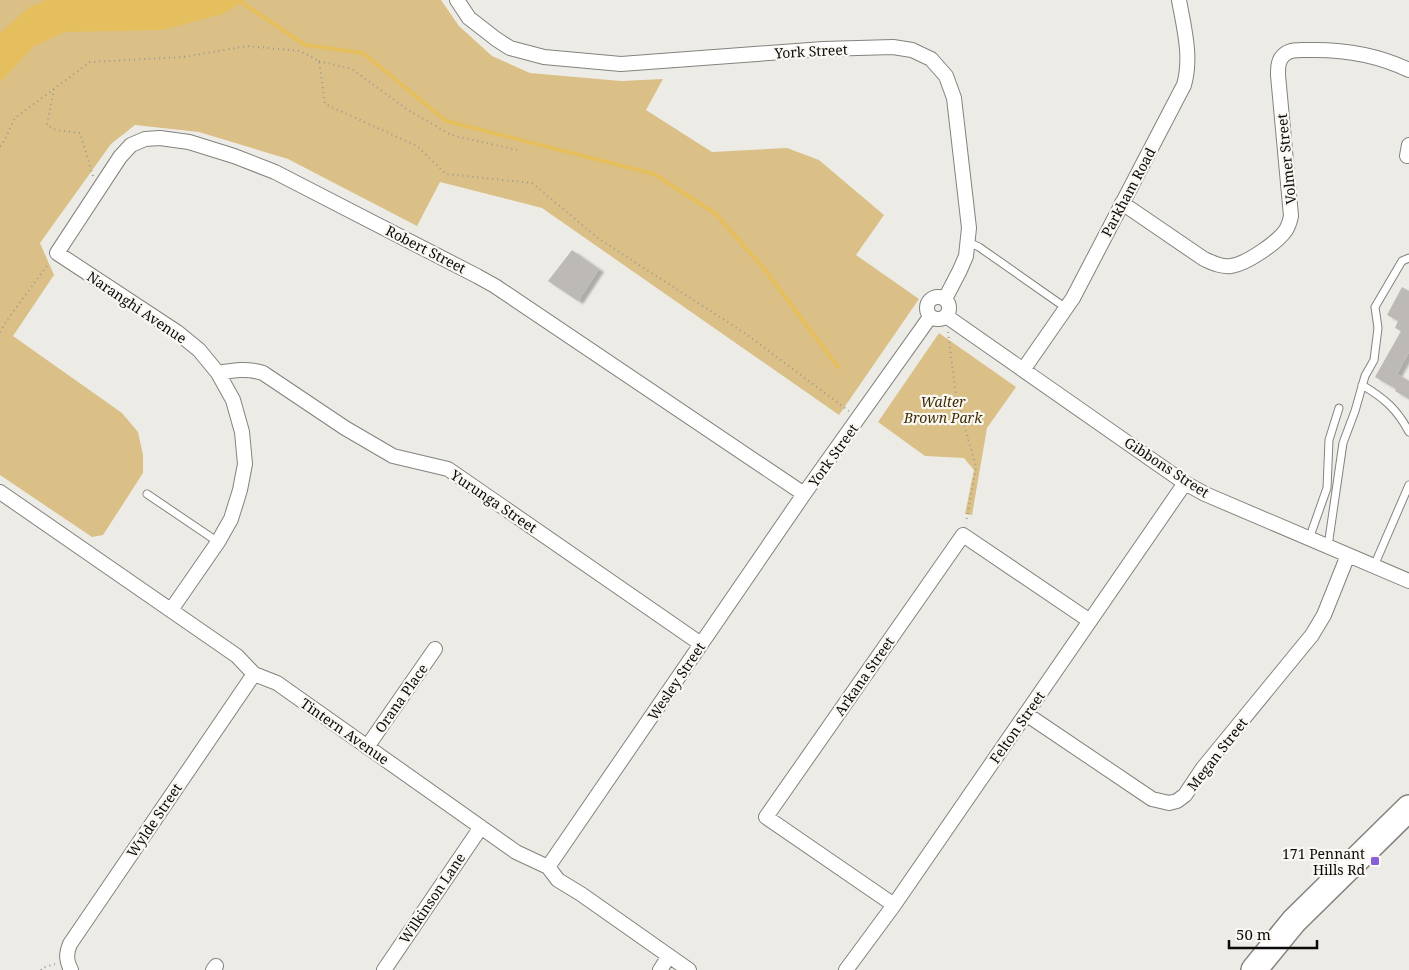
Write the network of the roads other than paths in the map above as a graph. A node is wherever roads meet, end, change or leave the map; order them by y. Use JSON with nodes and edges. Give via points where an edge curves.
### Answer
{"nodes":[{"id":1,"x":457,"y":0,"type":"edge"},
{"id":2,"x":1179,"y":0,"type":"edge"},
{"id":3,"x":1409,"y":70,"type":"edge"},
{"id":4,"x":1122,"y":204,"type":"junction"},
{"id":5,"x":968,"y":242,"type":"junction"},
{"id":6,"x":57,"y":253,"type":"joint"},
{"id":7,"x":1409,"y":258,"type":"edge"},
{"id":8,"x":945,"y":299,"type":"junction"},
{"id":9,"x":1066,"y":308,"type":"junction"},
{"id":10,"x":930,"y":317,"type":"junction"},
{"id":11,"x":950,"y":319,"type":"junction"},
{"id":12,"x":1023,"y":370,"type":"junction"},
{"id":13,"x":218,"y":373,"type":"junction"},
{"id":14,"x":1362,"y":385,"type":"junction"},
{"id":15,"x":1339,"y":408,"type":"dead end"},
{"id":16,"x":1409,"y":432,"type":"edge"},
{"id":17,"x":1185,"y":483,"type":"junction"},
{"id":18,"x":1409,"y":485,"type":"edge"},
{"id":19,"x":0,"y":492,"type":"edge"},
{"id":20,"x":147,"y":494,"type":"dead end"},
{"id":21,"x":804,"y":494,"type":"junction"},
{"id":22,"x":1309,"y":538,"type":"junction"},
{"id":23,"x":218,"y":542,"type":"junction"},
{"id":24,"x":1328,"y":546,"type":"junction"},
{"id":25,"x":1348,"y":555,"type":"junction"},
{"id":26,"x":1374,"y":566,"type":"junction"},
{"id":27,"x":1409,"y":580,"type":"edge"},
{"id":28,"x":170,"y":610,"type":"junction"},
{"id":29,"x":1090,"y":621,"type":"junction"},
{"id":30,"x":701,"y":644,"type":"junction"},
{"id":31,"x":435,"y":649,"type":"dead end"},
{"id":32,"x":254,"y":674,"type":"junction"},
{"id":33,"x":1026,"y":714,"type":"junction"},
{"id":34,"x":368,"y":747,"type":"junction"},
{"id":35,"x":1409,"y":808,"type":"edge"},
{"id":36,"x":481,"y":827,"type":"junction"},
{"id":37,"x":548,"y":867,"type":"junction"},
{"id":38,"x":894,"y":905,"type":"junction"},
{"id":39,"x":669,"y":956,"type":"junction"},
{"id":40,"x":69,"y":966,"type":"edge"},
{"id":41,"x":384,"y":970,"type":"edge"},
{"id":42,"x":660,"y":970,"type":"edge"},
{"id":43,"x":689,"y":970,"type":"edge"},
{"id":44,"x":846,"y":970,"type":"edge"},
{"id":45,"x":1254,"y":970,"type":"edge"}],
"edges":[{"from":1,"to":5,"type":"street","name":"York Street","via":[[469,18],[496,39],[510,48],[544,57],[621,64],[833,49],[902,47],[921,53],[946,76],[954,98]]},
{"from":2,"to":4,"type":"street","name":"Parkham Road","via":[[1188,56],[1187,75]]},
{"from":3,"to":4,"type":"street","name":"Volmer Street","via":[[1347,51],[1295,50],[1284,54],[1278,75],[1290,224],[1279,238],[1246,261],[1231,266],[1214,264]]},
{"from":4,"to":9,"type":"street","name":"Parkham Road"},
{"from":5,"to":8,"type":"street","name":"York Street","via":[[966,256]]},
{"from":5,"to":9,"type":"lane"},
{"from":6,"to":13,"type":"street","name":"Naranghi Avenue","via":[[177,332],[199,350]]},
{"from":6,"to":21,"type":"street","name":"Robert Street","via":[[131,144],[160,138],[190,142],[276,172],[495,286]]},
{"from":7,"to":14,"type":"lane","via":[[1402,261],[1375,307],[1378,328],[1374,360]]},
{"from":8,"to":10,"type":"street","via":[[938,297],[929,301],[926,308]]},
{"from":8,"to":11,"type":"street"},
{"from":9,"to":12,"type":"street","name":"Parkham Road"},
{"from":10,"to":11,"type":"street"},
{"from":10,"to":21,"type":"street","name":"York Street"},
{"from":11,"to":12,"type":"street","name":"Gibbons Street"},
{"from":12,"to":17,"type":"street","name":"Gibbons Street"},
{"from":13,"to":23,"type":"street","name":"Naranghi Avenue","via":[[233,400],[242,432],[245,464],[231,519]]},
{"from":13,"to":30,"type":"street","name":"Yurunga Street","via":[[239,369],[263,373],[393,456],[448,469]]},
{"from":14,"to":16,"type":"lane","via":[[1384,398]]},
{"from":14,"to":24,"type":"lane","via":[[1344,443]]},
{"from":15,"to":22,"type":"lane","via":[[1329,440],[1327,488]]},
{"from":17,"to":22,"type":"street","name":"Gibbons Street"},
{"from":17,"to":29,"type":"street","name":"Felton Street"},
{"from":18,"to":26,"type":"lane"},
{"from":19,"to":28,"type":"street","name":"Tintern Avenue"},
{"from":20,"to":23,"type":"lane"},
{"from":21,"to":30,"type":"street","name":"Wesley Street"},
{"from":22,"to":24,"type":"street","name":"Gibbons Street"},
{"from":23,"to":28,"type":"street","name":"Naranghi Avenue"},
{"from":24,"to":25,"type":"street","name":"Gibbons Street"},
{"from":25,"to":26,"type":"street","name":"Gibbons Street"},
{"from":25,"to":33,"type":"street","name":"Megan Street","via":[[1324,615],[1312,635],[1177,801],[1169,803],[1152,799]]},
{"from":26,"to":27,"type":"street","name":"Gibbons Street"},
{"from":28,"to":32,"type":"street","name":"Tintern Avenue","via":[[237,656]]},
{"from":29,"to":33,"type":"street","name":"Felton Street"},
{"from":29,"to":38,"type":"street","name":"Arkana Street","via":[[963,535],[766,817]]},
{"from":30,"to":37,"type":"street","name":"Wesley Street"},
{"from":31,"to":34,"type":"street","name":"Orana Place"},
{"from":32,"to":34,"type":"street","name":"Tintern Avenue","via":[[276,683]]},
{"from":32,"to":40,"type":"street","name":"Wylde Street","via":[[70,944],[67,953]]},
{"from":33,"to":38,"type":"street","name":"Felton Street"},
{"from":34,"to":36,"type":"street","name":"Tintern Avenue"},
{"from":35,"to":45,"type":"highway","via":[[1294,921]]},
{"from":36,"to":37,"type":"street","name":"Tintern Avenue","via":[[524,857]]},
{"from":36,"to":41,"type":"street","name":"Wilkinson Lane"},
{"from":37,"to":39,"type":"street","name":"Tintern Avenue","via":[[563,884]]},
{"from":38,"to":44,"type":"street","name":"Felton Street"},
{"from":39,"to":42,"type":"street"},
{"from":39,"to":43,"type":"street","name":"Tintern Avenue"}]}
